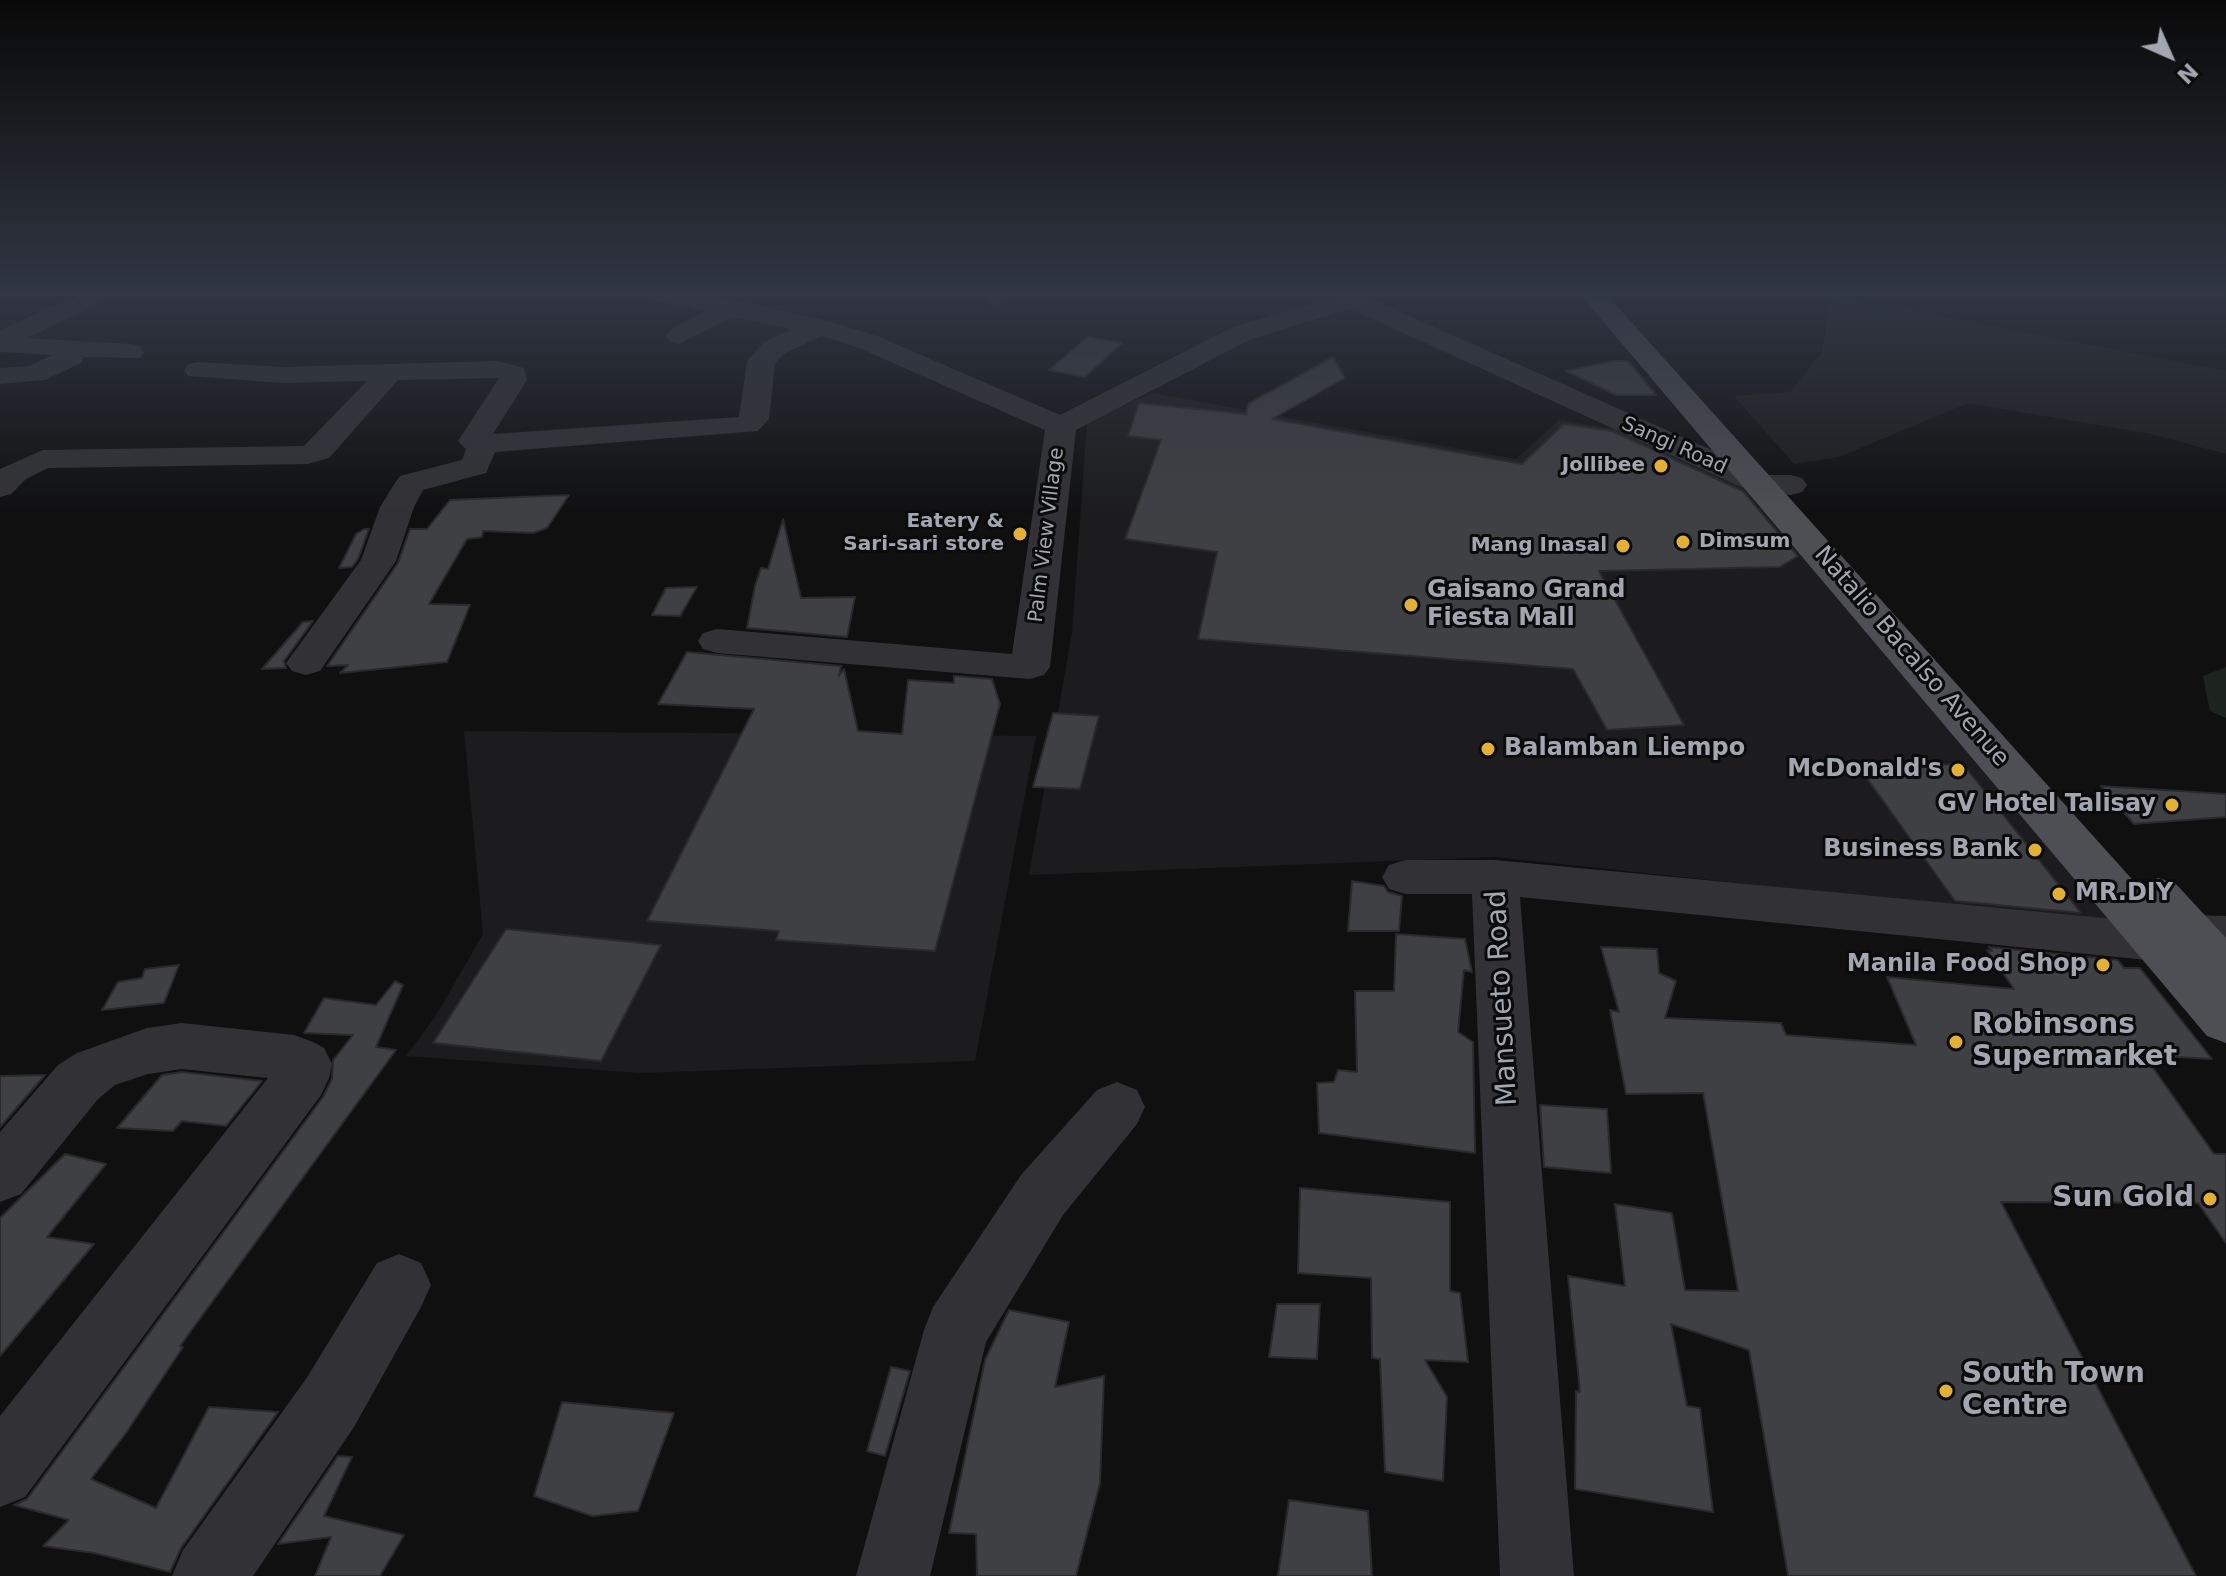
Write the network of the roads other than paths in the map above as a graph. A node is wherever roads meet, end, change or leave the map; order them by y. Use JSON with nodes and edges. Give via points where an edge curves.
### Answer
{"nodes":[{"id":1,"x":50,"y":369,"type":"edge"},
{"id":2,"x":760,"y":369,"type":"edge"},
{"id":3,"x":929,"y":369,"type":"edge"},
{"id":4,"x":1173,"y":369,"type":"edge"},
{"id":5,"x":1509,"y":369,"type":"edge"},
{"id":6,"x":1665,"y":369,"type":"edge"},
{"id":7,"x":1681,"y":369,"type":"edge"},
{"id":8,"x":198,"y":370,"type":"dead end"},
{"id":9,"x":390,"y":372,"type":"junction"},
{"id":10,"x":0,"y":376,"type":"edge"},
{"id":11,"x":1061,"y":426,"type":"junction"},
{"id":12,"x":483,"y":444,"type":"junction"},
{"id":13,"x":1777,"y":485,"type":"junction"},
{"id":14,"x":0,"y":487,"type":"edge"},
{"id":15,"x":717,"y":641,"type":"dead end"},
{"id":16,"x":306,"y":663,"type":"dead end"},
{"id":17,"x":1406,"y":877,"type":"dead end"},
{"id":18,"x":1495,"y":877,"type":"junction"},
{"id":19,"x":2191,"y":937,"type":"edge"},
{"id":20,"x":2226,"y":971,"type":"edge"},
{"id":21,"x":2226,"y":1021,"type":"edge"},
{"id":22,"x":1117,"y":1107,"type":"dead end"},
{"id":23,"x":0,"y":1175,"type":"edge"},
{"id":24,"x":399,"y":1285,"type":"dead end"},
{"id":25,"x":1,"y":1469,"type":"edge"},
{"id":26,"x":209,"y":1576,"type":"edge"},
{"id":27,"x":893,"y":1576,"type":"edge"},
{"id":28,"x":1537,"y":1576,"type":"edge"}],
"edges":[{"from":1,"to":10,"type":"street"},
{"from":2,"to":12,"type":"street","via":[[754,419],[747,425]]},
{"from":3,"to":11,"type":"street","name":"Palm View Village"},
{"from":4,"to":11,"type":"street","name":"Palm View Village"},
{"from":5,"to":13,"type":"street","name":"Sangi Road"},
{"from":6,"to":13,"type":"main road","name":"Natalio Bacalso Avenue"},
{"from":7,"to":13,"type":"main road","name":"Natalio Bacalso Avenue"},
{"from":8,"to":9,"type":"street","via":[[284,375]]},
{"from":9,"to":12,"type":"street","via":[[498,369],[514,374],[471,438]]},
{"from":9,"to":14,"type":"street","via":[[337,433],[308,455],[43,459],[15,472]]},
{"from":11,"to":15,"type":"street","name":"Palm View Village","via":[[1030,667]]},
{"from":12,"to":16,"type":"street","via":[[475,466],[411,483],[378,561]]},
{"from":13,"to":19,"type":"main road","name":"Natalio Bacalso Avenue"},
{"from":17,"to":18,"type":"street"},
{"from":18,"to":19,"type":"street","name":"Mansueto Road"},
{"from":18,"to":28,"type":"street","name":"Mansueto Road"},
{"from":19,"to":20,"type":"main road","name":"Natalio Bacalso Avenue"},
{"from":19,"to":21,"type":"main road","name":"Natalio Bacalso Avenue"},
{"from":22,"to":27,"type":"street","via":[[1042,1195],[956,1330]]},
{"from":23,"to":25,"type":"street","via":[[78,1082],[96,1069],[147,1051],[182,1046],[294,1058],[305,1064],[301,1078]]},
{"from":24,"to":26,"type":"street","via":[[330,1403]]}]}
